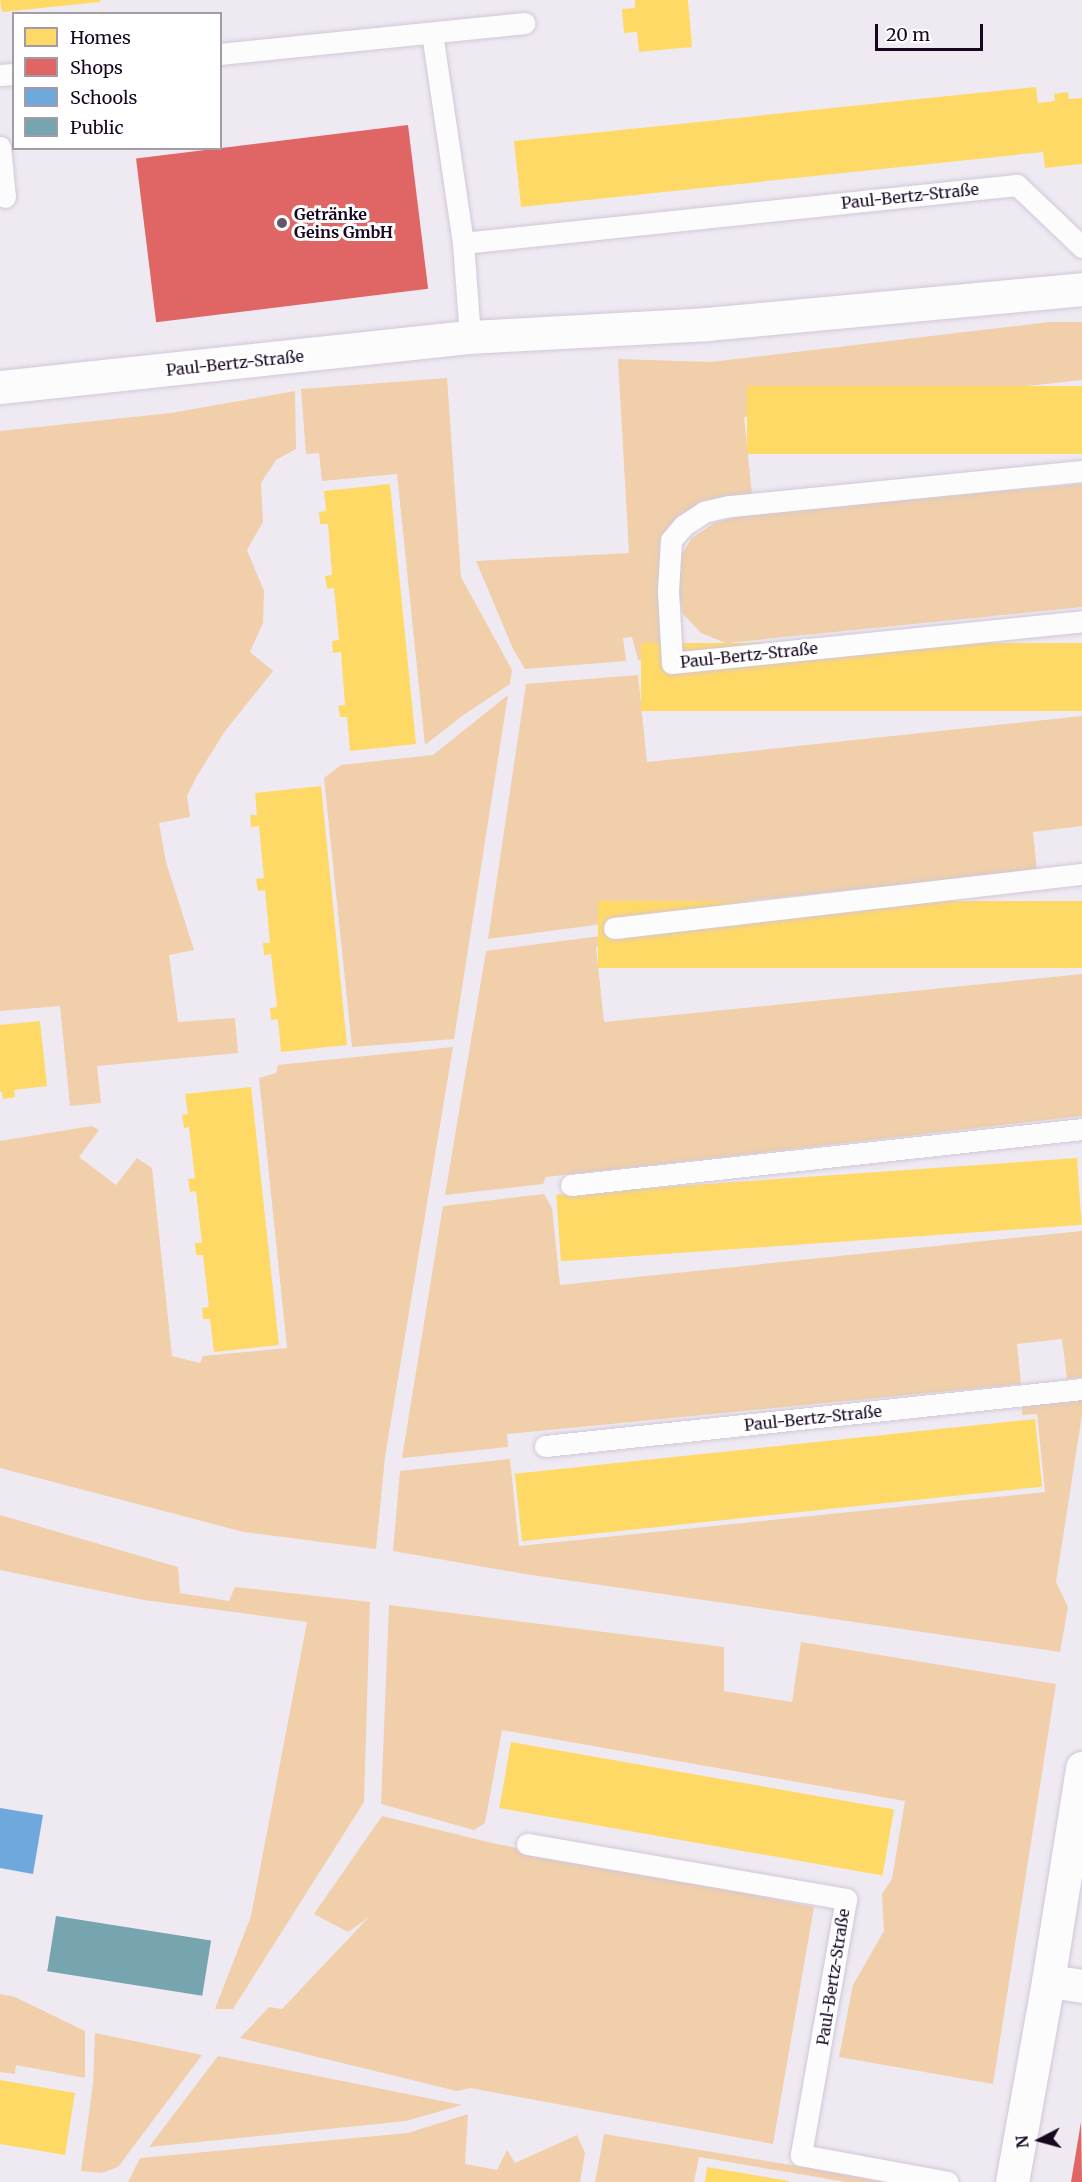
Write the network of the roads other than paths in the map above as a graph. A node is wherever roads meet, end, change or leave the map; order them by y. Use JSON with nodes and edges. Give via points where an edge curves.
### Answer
{"nodes":[{"id":1,"x":524,"y":23,"type":"dead end"},
{"id":2,"x":432,"y":33,"type":"junction"},
{"id":3,"x":222,"y":54,"type":"edge"},
{"id":4,"x":0,"y":147,"type":"edge"},
{"id":5,"x":5,"y":196,"type":"dead end"},
{"id":6,"x":463,"y":243,"type":"junction"},
{"id":7,"x":1082,"y":247,"type":"edge"},
{"id":8,"x":1082,"y":289,"type":"edge"},
{"id":9,"x":470,"y":337,"type":"junction"},
{"id":10,"x":0,"y":387,"type":"edge"},
{"id":11,"x":1082,"y":471,"type":"edge"},
{"id":12,"x":1082,"y":621,"type":"edge"},
{"id":13,"x":1082,"y":874,"type":"edge"},
{"id":14,"x":614,"y":928,"type":"dead end"},
{"id":15,"x":1082,"y":1129,"type":"edge"},
{"id":16,"x":571,"y":1185,"type":"dead end"},
{"id":17,"x":1082,"y":1389,"type":"edge"},
{"id":18,"x":545,"y":1446,"type":"dead end"},
{"id":19,"x":1082,"y":1768,"type":"edge"},
{"id":20,"x":527,"y":1844,"type":"dead end"},
{"id":21,"x":1048,"y":1981,"type":"junction"},
{"id":22,"x":1082,"y":1986,"type":"edge"},
{"id":23,"x":948,"y":2182,"type":"edge"},
{"id":24,"x":1012,"y":2182,"type":"edge"}],
"edges":[{"from":1,"to":2,"type":"lane"},
{"from":2,"to":3,"type":"lane"},
{"from":2,"to":6,"type":"lane"},
{"from":4,"to":5,"type":"lane"},
{"from":6,"to":7,"type":"lane","name":"Paul-Bertz-Straße","via":[[1017,185]]},
{"from":6,"to":9,"type":"lane"},
{"from":8,"to":9,"type":"street","name":"Paul-Bertz-Straße","via":[[707,324]]},
{"from":9,"to":10,"type":"street","name":"Paul-Bertz-Straße"},
{"from":11,"to":12,"type":"lane","name":"Paul-Bertz-Straße","via":[[729,506],[704,512],[684,525],[671,540],[668,591],[672,663]]},
{"from":13,"to":14,"type":"lane"},
{"from":15,"to":16,"type":"lane"},
{"from":17,"to":18,"type":"lane","name":"Paul-Bertz-Straße"},
{"from":19,"to":21,"type":"street"},
{"from":20,"to":23,"type":"lane","name":"Paul-Bertz-Straße","via":[[846,1899],[801,2155]]},
{"from":21,"to":22,"type":"street"},
{"from":21,"to":24,"type":"street"}]}
